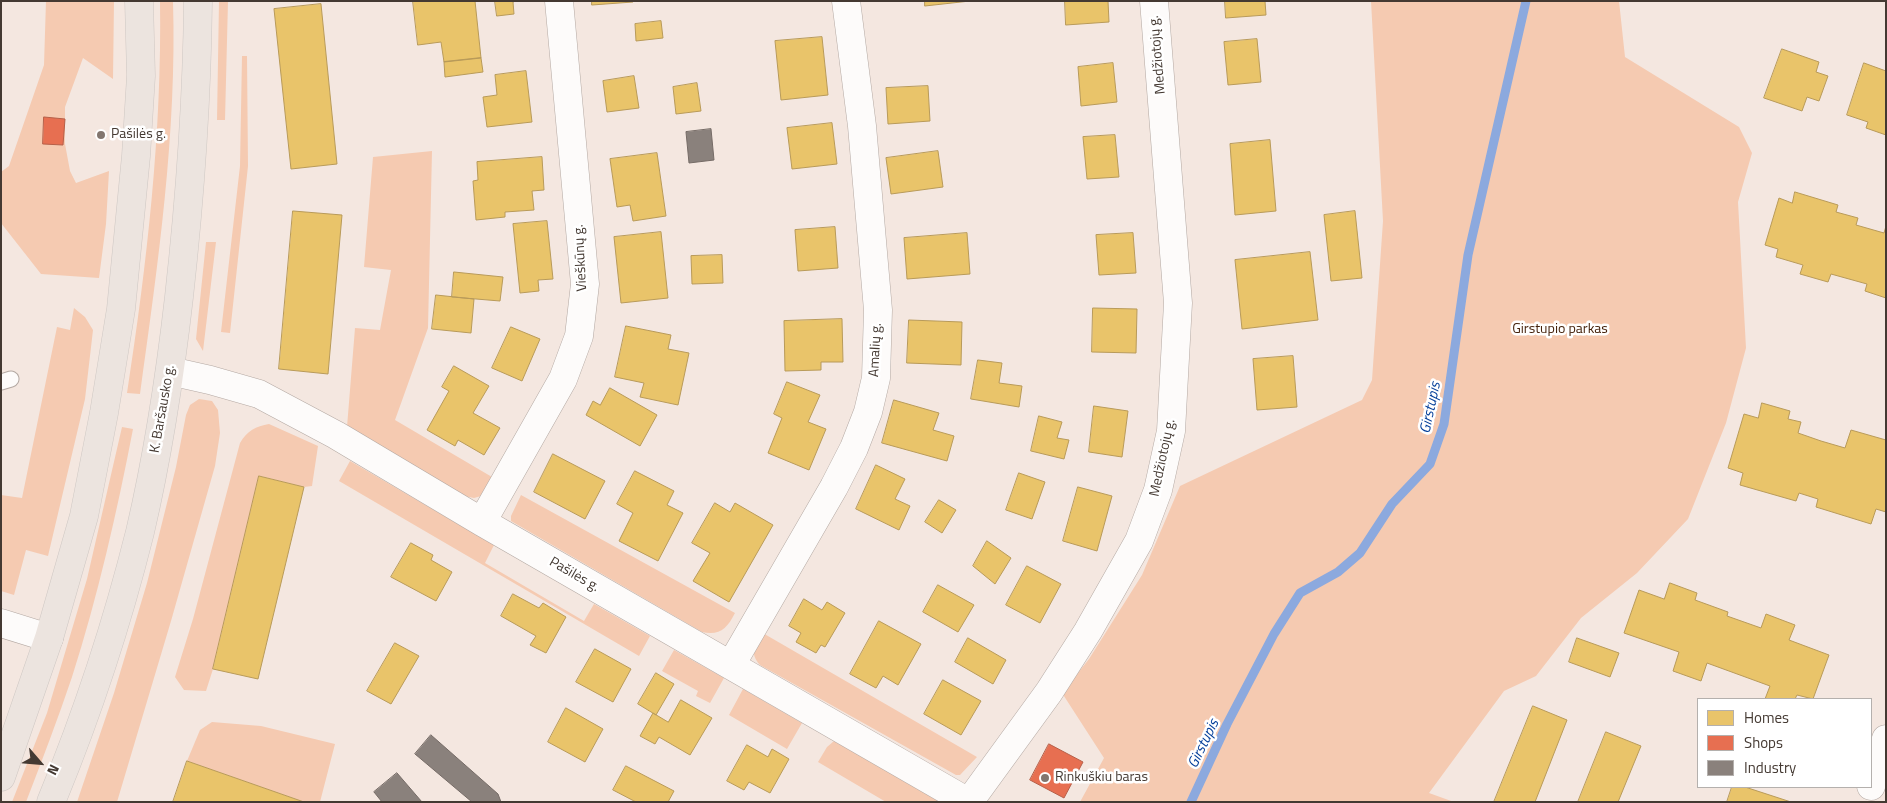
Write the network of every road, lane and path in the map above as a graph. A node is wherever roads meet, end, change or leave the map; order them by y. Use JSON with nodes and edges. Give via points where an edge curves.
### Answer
{"nodes":[{"id":1,"x":139,"y":1,"type":"edge"},
{"id":2,"x":198,"y":1,"type":"edge"},
{"id":3,"x":559,"y":1,"type":"edge"},
{"id":4,"x":846,"y":1,"type":"edge"},
{"id":5,"x":1154,"y":1,"type":"edge"},
{"id":6,"x":170,"y":371,"type":"junction"},
{"id":7,"x":482,"y":522,"type":"junction"},
{"id":8,"x":1,"y":623,"type":"edge"},
{"id":9,"x":49,"y":638,"type":"junction"},
{"id":10,"x":731,"y":665,"type":"junction"},
{"id":11,"x":1886,"y":739,"type":"edge"},
{"id":12,"x":1,"y":777,"type":"edge"},
{"id":13,"x":1872,"y":783,"type":"edge"},
{"id":14,"x":1870,"y":788,"type":"edge"},
{"id":15,"x":51,"y":802,"type":"edge"},
{"id":16,"x":969,"y":802,"type":"edge"},
{"id":17,"x":1866,"y":802,"type":"edge"}],
"edges":[{"from":1,"to":9,"type":"main road","via":[[140,85],[136,156],[121,309],[84,516]]},
{"from":2,"to":6,"type":"main road","name":"K. Baršausko g.","via":[[198,75],[192,162]]},
{"from":3,"to":7,"type":"street","name":"Vieškūnų g.","via":[[585,284],[579,336],[563,379]]},
{"from":4,"to":10,"type":"street","name":"Amalių g.","via":[[862,126],[877,300],[876,378],[868,412],[854,448]]},
{"from":5,"to":16,"type":"street","name":"Medžiotojų g.","via":[[1178,303],[1171,431],[1158,490],[1139,540],[1088,631],[1049,692]]},
{"from":6,"to":7,"type":"street","name":"Pašilės g.","via":[[258,394],[336,435]]},
{"from":6,"to":15,"type":"main road","name":"K. Baršausko g.","via":[[137,542],[97,677]]},
{"from":7,"to":10,"type":"street","name":"Pašilės g."},
{"from":8,"to":9,"type":"street"},
{"from":9,"to":12,"type":"main road"},
{"from":10,"to":16,"type":"street","name":"Pašilės g."},
{"from":11,"to":13,"type":"street"},
{"from":14,"to":17,"type":"street"}]}
